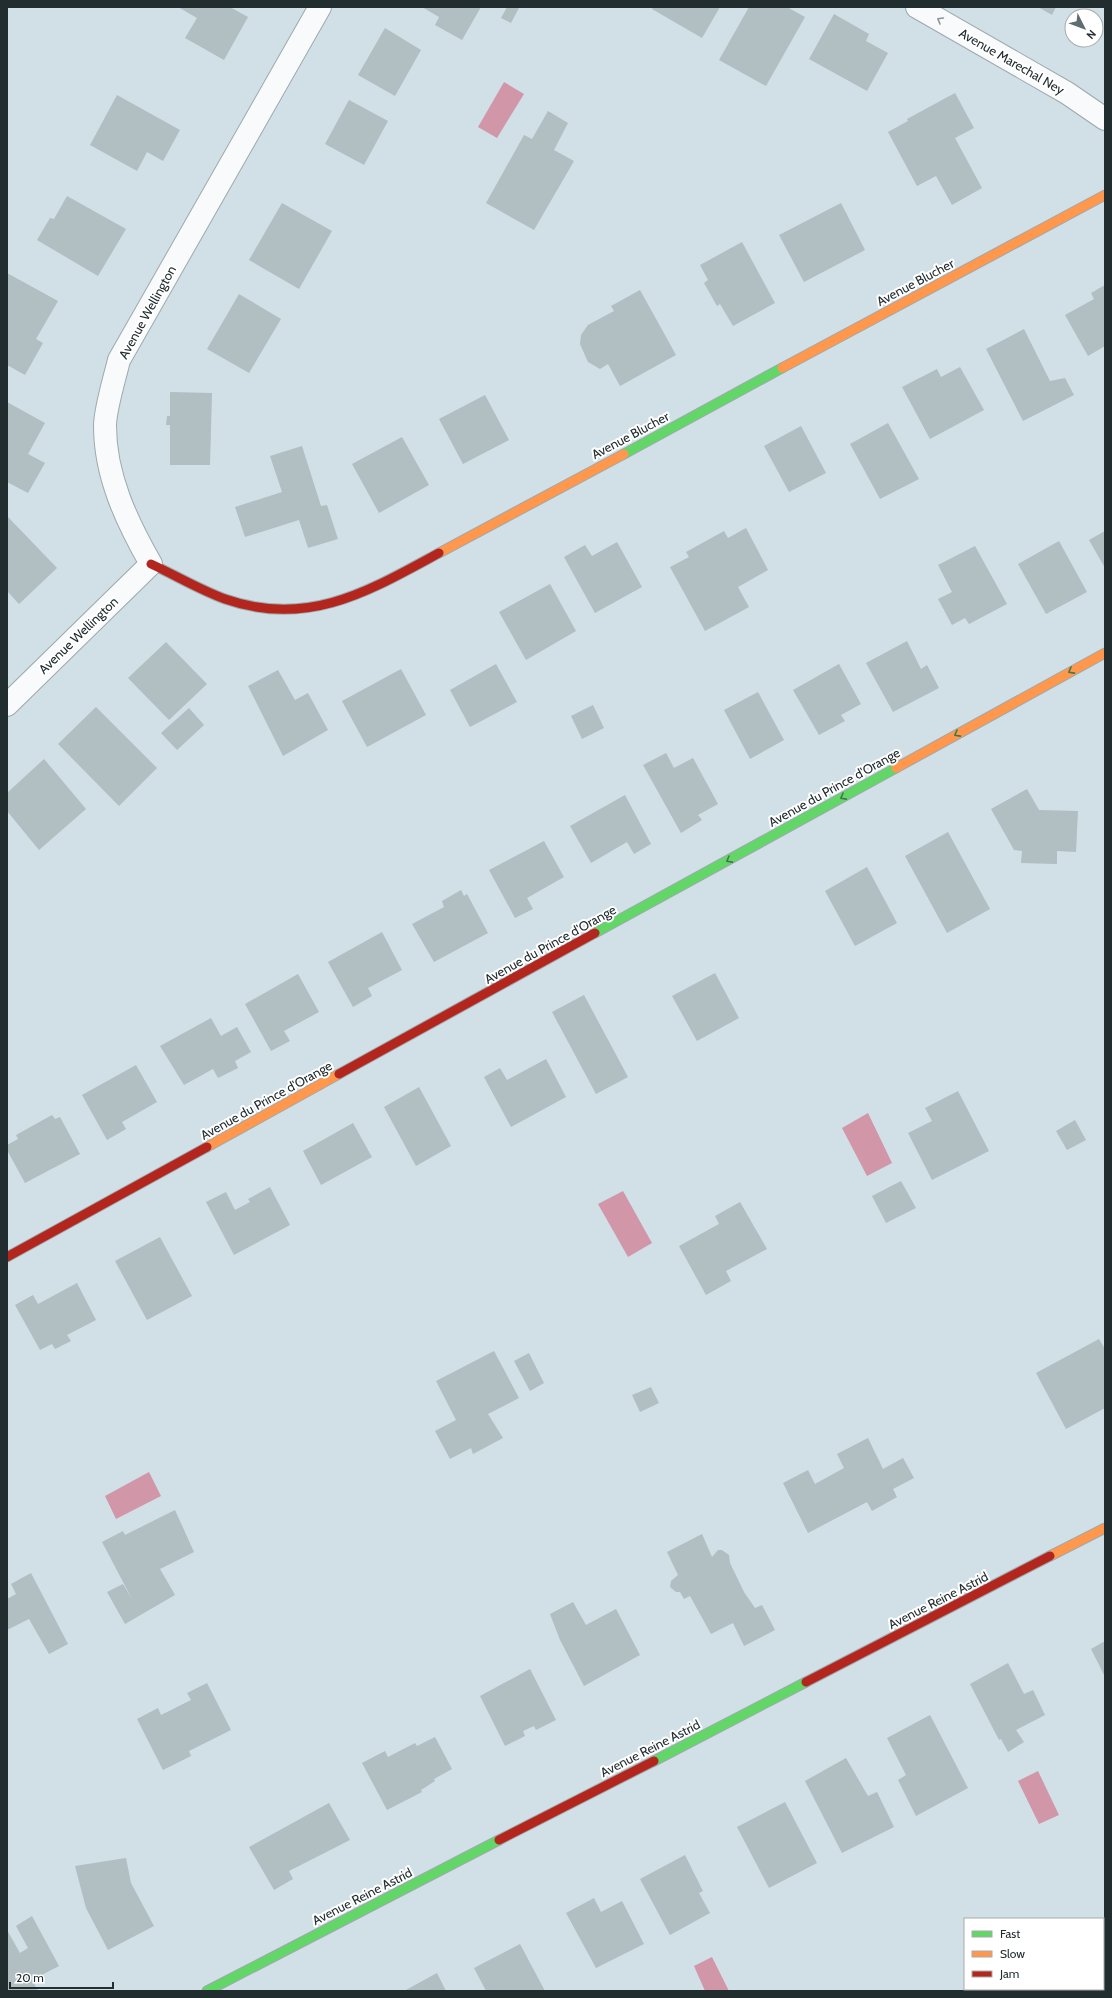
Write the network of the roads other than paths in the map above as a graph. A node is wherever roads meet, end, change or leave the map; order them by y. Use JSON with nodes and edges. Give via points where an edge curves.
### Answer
{"nodes":[{"id":1,"x":320,"y":7,"type":"edge"},
{"id":2,"x":917,"y":7,"type":"edge"},
{"id":3,"x":1105,"y":119,"type":"edge"},
{"id":4,"x":1105,"y":195,"type":"edge"},
{"id":5,"x":151,"y":564,"type":"junction"},
{"id":6,"x":1105,"y":653,"type":"edge"},
{"id":7,"x":7,"y":705,"type":"edge"},
{"id":8,"x":7,"y":1257,"type":"edge"},
{"id":9,"x":1105,"y":1528,"type":"edge"},
{"id":10,"x":207,"y":1991,"type":"edge"}],
"edges":[{"from":1,"to":5,"type":"street","name":"Avenue Wellington","via":[[119,360],[105,425],[111,475],[133,532]]},
{"from":3,"to":2,"type":"street","name":"Avenue Marechal Ney","one_way":true,"via":[[1067,93]]},
{"from":4,"to":5,"type":"street","name":"Avenue Blucher","via":[[374,588],[320,607],[268,610],[225,599]]},
{"from":5,"to":7,"type":"street","name":"Avenue Wellington"},
{"from":6,"to":8,"type":"street","name":"Avenue du Prince d'Orange","one_way":true},
{"from":9,"to":10,"type":"street","name":"Avenue Reine Astrid"}]}
